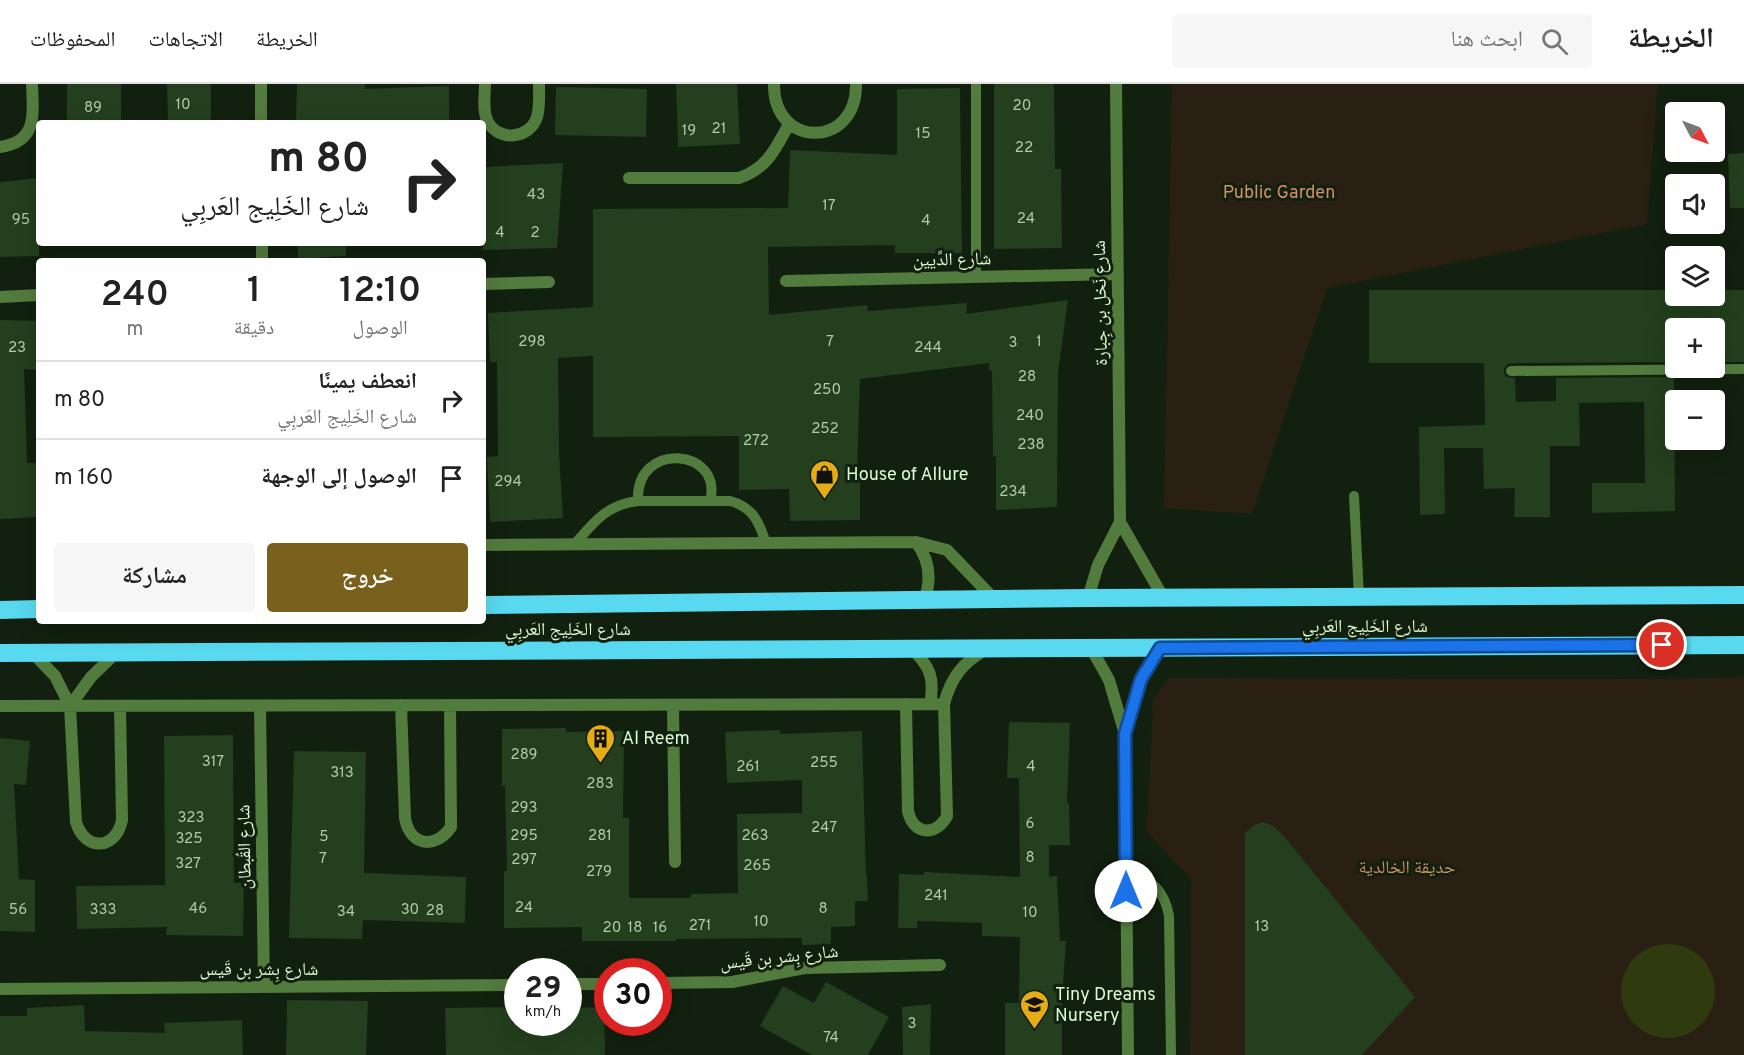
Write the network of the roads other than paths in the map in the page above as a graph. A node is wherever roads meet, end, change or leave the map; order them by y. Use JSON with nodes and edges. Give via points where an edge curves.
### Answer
{"nodes":[{"id":1,"x":32,"y":84,"type":"edge"},
{"id":2,"x":261,"y":84,"type":"edge"},
{"id":3,"x":485,"y":84,"type":"edge"},
{"id":4,"x":539,"y":84,"type":"edge"},
{"id":5,"x":774,"y":84,"type":"edge"},
{"id":6,"x":856,"y":84,"type":"edge"},
{"id":7,"x":976,"y":84,"type":"edge"},
{"id":8,"x":1116,"y":84,"type":"edge"},
{"id":9,"x":261,"y":120,"type":"edge"},
{"id":10,"x":789,"y":124,"type":"junction"},
{"id":11,"x":0,"y":147,"type":"edge"},
{"id":12,"x":629,"y":178,"type":"dead end"},
{"id":13,"x":1118,"y":274,"type":"junction"},
{"id":14,"x":976,"y":277,"type":"junction"},
{"id":15,"x":786,"y":281,"type":"dead end"},
{"id":16,"x":549,"y":282,"type":"dead end"},
{"id":17,"x":486,"y":284,"type":"edge"},
{"id":18,"x":36,"y":296,"type":"edge"},
{"id":19,"x":0,"y":297,"type":"edge"},
{"id":20,"x":1744,"y":369,"type":"edge"},
{"id":21,"x":1511,"y":371,"type":"dead end"},
{"id":22,"x":1354,"y":496,"type":"dead end"},
{"id":23,"x":638,"y":501,"type":"junction"},
{"id":24,"x":710,"y":501,"type":"junction"},
{"id":25,"x":1120,"y":522,"type":"junction"},
{"id":26,"x":916,"y":542,"type":"junction"},
{"id":27,"x":766,"y":543,"type":"junction"},
{"id":28,"x":574,"y":544,"type":"junction"},
{"id":29,"x":486,"y":545,"type":"edge"},
{"id":30,"x":1744,"y":595,"type":"edge"},
{"id":31,"x":1162,"y":597,"type":"junction"},
{"id":32,"x":1359,"y":597,"type":"junction"},
{"id":33,"x":1088,"y":598,"type":"junction"},
{"id":34,"x":924,"y":600,"type":"junction"},
{"id":35,"x":995,"y":600,"type":"junction"},
{"id":36,"x":486,"y":604,"type":"edge"},
{"id":37,"x":36,"y":609,"type":"edge"},
{"id":38,"x":0,"y":610,"type":"edge"},
{"id":39,"x":1744,"y":645,"type":"edge"},
{"id":40,"x":911,"y":648,"type":"junction"},
{"id":41,"x":1091,"y":648,"type":"junction"},
{"id":42,"x":1160,"y":648,"type":"junction"},
{"id":43,"x":986,"y":649,"type":"junction"},
{"id":44,"x":117,"y":652,"type":"junction"},
{"id":45,"x":0,"y":653,"type":"edge"},
{"id":46,"x":33,"y":653,"type":"junction"},
{"id":47,"x":906,"y":704,"type":"junction"},
{"id":48,"x":930,"y":704,"type":"junction"},
{"id":49,"x":944,"y":704,"type":"junction"},
{"id":50,"x":401,"y":705,"type":"junction"},
{"id":51,"x":450,"y":705,"type":"junction"},
{"id":52,"x":673,"y":705,"type":"junction"},
{"id":53,"x":0,"y":706,"type":"edge"},
{"id":54,"x":70,"y":706,"type":"junction"},
{"id":55,"x":120,"y":706,"type":"junction"},
{"id":56,"x":260,"y":706,"type":"junction"},
{"id":57,"x":1125,"y":734,"type":"junction"},
{"id":58,"x":675,"y":862,"type":"dead end"},
{"id":59,"x":1126,"y":868,"type":"junction"},
{"id":60,"x":940,"y":966,"type":"dead end"},
{"id":61,"x":672,"y":983,"type":"edge"},
{"id":62,"x":504,"y":985,"type":"edge"},
{"id":63,"x":264,"y":987,"type":"junction"},
{"id":64,"x":0,"y":988,"type":"edge"},
{"id":65,"x":1128,"y":1055,"type":"edge"},
{"id":66,"x":1171,"y":1055,"type":"edge"}],
"edges":[{"from":1,"to":11,"type":"street","via":[[31,127],[19,142]]},
{"from":2,"to":9,"type":"street"},
{"from":3,"to":4,"type":"street","via":[[487,121],[499,133],[515,135],[534,123],[539,108]]},
{"from":5,"to":10,"type":"street","via":[[777,109]]},
{"from":6,"to":10,"type":"street","via":[[851,112],[837,127],[817,133]]},
{"from":7,"to":14,"type":"lane"},
{"from":8,"to":13,"type":"street","name":"شارع نَخل بن جِبارة"},
{"from":10,"to":12,"type":"street","via":[[771,157],[746,176]]},
{"from":13,"to":14,"type":"street","name":"شارع الدِّيين"},
{"from":13,"to":25,"type":"street","name":"شارع نَخل بن جِبارة"},
{"from":14,"to":15,"type":"street","name":"شارع الدِّيين"},
{"from":16,"to":17,"type":"street"},
{"from":18,"to":19,"type":"street"},
{"from":20,"to":21,"type":"lane"},
{"from":22,"to":32,"type":"lane"},
{"from":23,"to":24,"type":"lane"},
{"from":23,"to":24,"type":"lane","via":[[641,477],[665,459],[675,458],[695,463],[710,477]]},
{"from":23,"to":28,"type":"lane","via":[[609,510]]},
{"from":24,"to":27,"type":"lane","via":[[744,506],[755,515]]},
{"from":25,"to":31,"type":"street","name":"شارع نَخل بن جِبارة"},
{"from":25,"to":33,"type":"street","name":"شارع نَخل بن جِبارة","via":[[1098,565]]},
{"from":26,"to":27,"type":"street"},
{"from":26,"to":34,"type":"street","via":[[929,570]]},
{"from":26,"to":35,"type":"street","via":[[947,550]]},
{"from":27,"to":28,"type":"street"},
{"from":28,"to":29,"type":"street"},
{"from":30,"to":32,"type":"highway","name":"شارع الخَلِيج العَربِي"},
{"from":31,"to":32,"type":"highway","name":"شارع الخَلِيج العَربِي"},
{"from":31,"to":33,"type":"highway","name":"شارع الخَلِيج العَربِي"},
{"from":33,"to":35,"type":"highway","name":"شارع الخَلِيج العَربِي"},
{"from":34,"to":35,"type":"highway","name":"شارع الخَلِيج العَربِي"},
{"from":34,"to":36,"type":"highway","name":"شارع الخَلِيج العَربِي"},
{"from":37,"to":38,"type":"highway"},
{"from":39,"to":42,"type":"highway","name":"شارع الخَلِيج العَربِي"},
{"from":40,"to":43,"type":"highway","name":"شارع الخَلِيج العَربِي"},
{"from":40,"to":44,"type":"highway","name":"شارع الخَلِيج العَربِي"},
{"from":40,"to":48,"type":"street","via":[[930,673]]},
{"from":41,"to":42,"type":"highway","name":"شارع الخَلِيج العَربِي"},
{"from":41,"to":43,"type":"highway","name":"شارع الخَلِيج العَربِي"},
{"from":41,"to":57,"type":"street","via":[[1109,680]]},
{"from":42,"to":57,"type":"street","via":[[1141,679]]},
{"from":43,"to":49,"type":"street","via":[[958,671]]},
{"from":44,"to":46,"type":"highway","name":"شارع الخَلِيج العَربِي"},
{"from":44,"to":54,"type":"street","via":[[91,677]]},
{"from":45,"to":46,"type":"highway","name":"شارع الخَلِيج العَربِي"},
{"from":46,"to":54,"type":"street","via":[[56,676]]},
{"from":47,"to":48,"type":"street"},
{"from":47,"to":49,"type":"street","via":[[908,811],[910,820],[925,831],[942,825],[947,816]]},
{"from":47,"to":52,"type":"street"},
{"from":48,"to":49,"type":"street"},
{"from":50,"to":51,"type":"street"},
{"from":50,"to":51,"type":"street","via":[[405,818],[407,829],[424,842],[435,841],[451,827]]},
{"from":50,"to":56,"type":"street"},
{"from":51,"to":52,"type":"street"},
{"from":52,"to":58,"type":"street"},
{"from":53,"to":54,"type":"street"},
{"from":54,"to":55,"type":"street"},
{"from":54,"to":55,"type":"street","via":[[76,822],[86,840],[95,843],[114,838],[122,820]]},
{"from":55,"to":56,"type":"street"},
{"from":56,"to":63,"type":"street","name":"شارع القُبطان"},
{"from":57,"to":59,"type":"street"},
{"from":59,"to":65,"type":"street"},
{"from":59,"to":66,"type":"lane","via":[[1151,881],[1167,904]]},
{"from":60,"to":61,"type":"street","name":"شارع بِشر بن قَيس","via":[[805,968],[732,982]]},
{"from":62,"to":63,"type":"street","name":"شارع بِشر بن قَيس"},
{"from":63,"to":64,"type":"street","name":"شارع بِشر بن قَيس"}]}
